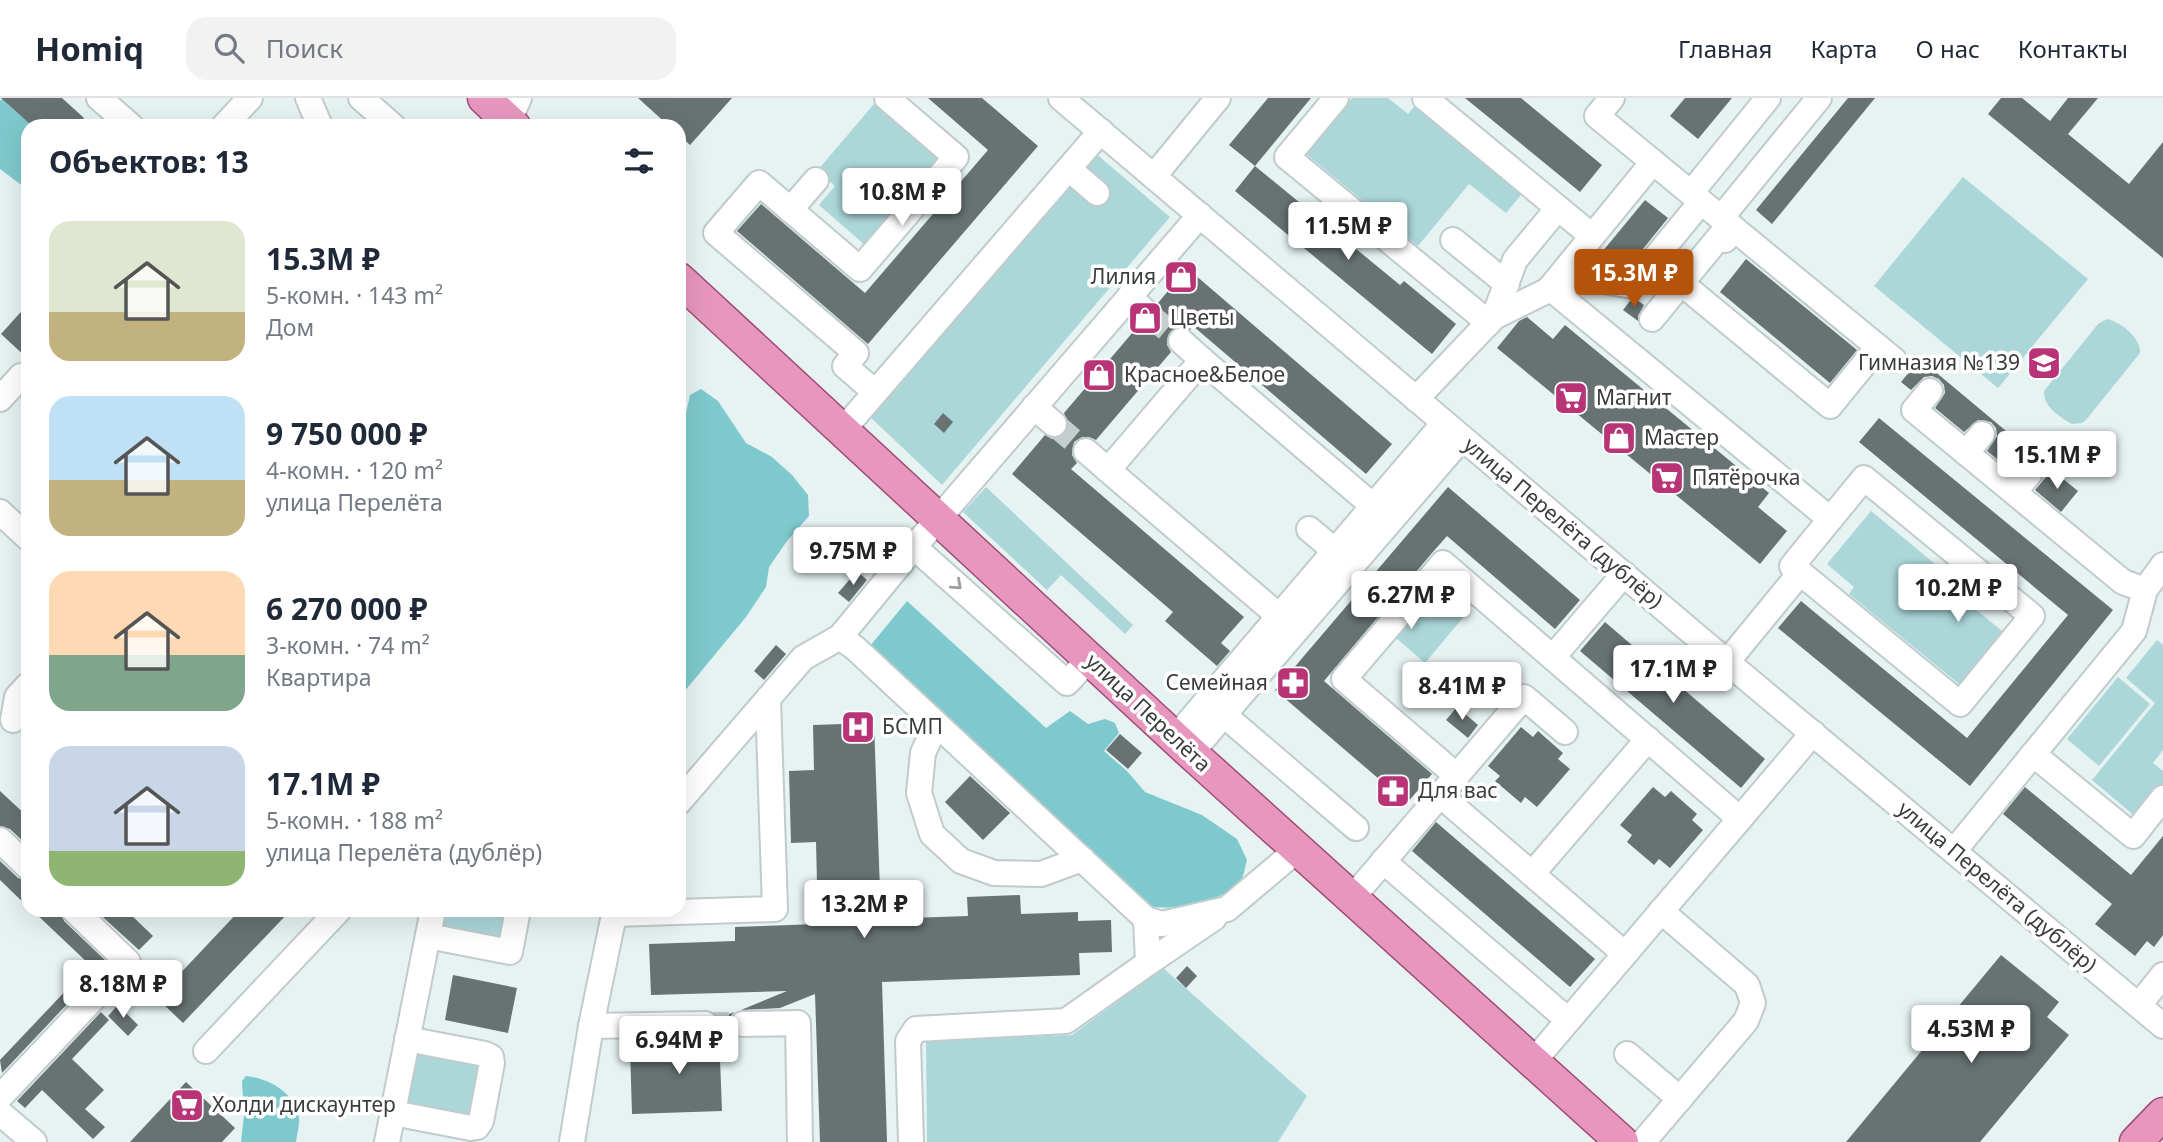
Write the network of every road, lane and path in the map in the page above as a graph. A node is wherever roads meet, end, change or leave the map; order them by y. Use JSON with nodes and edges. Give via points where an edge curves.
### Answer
{"nodes":[{"id":1,"x":99,"y":98,"type":"edge"},
{"id":2,"x":250,"y":98,"type":"edge"},
{"id":3,"x":308,"y":98,"type":"edge"},
{"id":4,"x":361,"y":98,"type":"edge"},
{"id":5,"x":484,"y":98,"type":"edge"},
{"id":6,"x":887,"y":98,"type":"edge"},
{"id":7,"x":1061,"y":98,"type":"edge"},
{"id":8,"x":1218,"y":98,"type":"edge"},
{"id":9,"x":1335,"y":98,"type":"edge"},
{"id":10,"x":1425,"y":98,"type":"edge"},
{"id":11,"x":1612,"y":98,"type":"edge"},
{"id":12,"x":1768,"y":98,"type":"edge"},
{"id":13,"x":1819,"y":98,"type":"edge"},
{"id":14,"x":514,"y":115,"type":"edge"},
{"id":15,"x":123,"y":119,"type":"edge"},
{"id":16,"x":230,"y":119,"type":"edge"},
{"id":17,"x":317,"y":119,"type":"edge"},
{"id":18,"x":385,"y":119,"type":"edge"},
{"id":19,"x":1101,"y":131,"type":"junction"},
{"id":20,"x":1653,"y":162,"type":"junction"},
{"id":21,"x":1069,"y":169,"type":"junction"},
{"id":22,"x":1154,"y":176,"type":"junction"},
{"id":23,"x":816,"y":180,"type":"dead end"},
{"id":24,"x":1097,"y":193,"type":"dead end"},
{"id":25,"x":1696,"y":198,"type":"junction"},
{"id":26,"x":1558,"y":208,"type":"junction"},
{"id":27,"x":790,"y":209,"type":"junction"},
{"id":28,"x":1200,"y":215,"type":"junction"},
{"id":29,"x":1727,"y":223,"type":"junction"},
{"id":30,"x":1592,"y":236,"type":"junction"},
{"id":31,"x":1453,"y":240,"type":"dead end"},
{"id":32,"x":1681,"y":283,"type":"junction"},
{"id":33,"x":1507,"y":284,"type":"junction"},
{"id":34,"x":686,"y":286,"type":"edge"},
{"id":35,"x":1550,"y":288,"type":"junction"},
{"id":36,"x":1129,"y":297,"type":"junction"},
{"id":37,"x":1149,"y":314,"type":"tunnel mouth"},
{"id":38,"x":1652,"y":319,"type":"dead end"},
{"id":39,"x":1492,"y":320,"type":"junction"},
{"id":40,"x":1181,"y":341,"type":"tunnel mouth"},
{"id":41,"x":1202,"y":360,"type":"junction"},
{"id":42,"x":21,"y":376,"type":"dead end"},
{"id":43,"x":1930,"y":391,"type":"dead end"},
{"id":44,"x":875,"y":392,"type":"junction"},
{"id":45,"x":0,"y":399,"type":"edge"},
{"id":46,"x":1416,"y":399,"type":"junction"},
{"id":47,"x":1034,"y":407,"type":"junction"},
{"id":48,"x":1054,"y":424,"type":"tunnel mouth"},
{"id":49,"x":1453,"y":430,"type":"junction"},
{"id":50,"x":842,"y":431,"type":"junction"},
{"id":51,"x":1982,"y":434,"type":"dead end"},
{"id":52,"x":1086,"y":451,"type":"tunnel mouth"},
{"id":53,"x":1966,"y":453,"type":"junction"},
{"id":54,"x":1108,"y":470,"type":"junction"},
{"id":55,"x":2030,"y":473,"type":"dead end"},
{"id":56,"x":2014,"y":492,"type":"junction"},
{"id":57,"x":1373,"y":506,"type":"junction"},
{"id":58,"x":0,"y":512,"type":"edge"},
{"id":59,"x":937,"y":519,"type":"junction"},
{"id":60,"x":1830,"y":519,"type":"junction"},
{"id":61,"x":1309,"y":529,"type":"dead end"},
{"id":62,"x":21,"y":532,"type":"edge"},
{"id":63,"x":914,"y":547,"type":"junction"},
{"id":64,"x":1335,"y":551,"type":"junction"},
{"id":65,"x":2163,"y":565,"type":"edge"},
{"id":66,"x":1800,"y":573,"type":"junction"},
{"id":67,"x":1624,"y":574,"type":"junction"},
{"id":68,"x":2145,"y":590,"type":"junction"},
{"id":69,"x":1279,"y":616,"type":"junction"},
{"id":70,"x":840,"y":637,"type":"junction"},
{"id":71,"x":1553,"y":657,"type":"junction"},
{"id":72,"x":1089,"y":659,"type":"junction"},
{"id":73,"x":1727,"y":662,"type":"junction"},
{"id":74,"x":21,"y":693,"type":"edge"},
{"id":75,"x":768,"y":700,"type":"junction"},
{"id":76,"x":1224,"y":715,"type":"junction"},
{"id":77,"x":14,"y":719,"type":"edge"},
{"id":78,"x":936,"y":724,"type":"junction"},
{"id":79,"x":1565,"y":732,"type":"dead end"},
{"id":80,"x":1813,"y":733,"type":"junction"},
{"id":81,"x":1647,"y":739,"type":"junction"},
{"id":82,"x":1183,"y":746,"type":"junction"},
{"id":83,"x":2033,"y":754,"type":"junction"},
{"id":84,"x":1457,"y":776,"type":"junction"},
{"id":85,"x":686,"y":794,"type":"edge"},
{"id":86,"x":1440,"y":795,"type":"junction"},
{"id":87,"x":2163,"y":798,"type":"edge"},
{"id":88,"x":1740,"y":818,"type":"junction"},
{"id":89,"x":1356,"y":828,"type":"dead end"},
{"id":90,"x":0,"y":840,"type":"edge"},
{"id":91,"x":1297,"y":850,"type":"junction"},
{"id":92,"x":1954,"y":851,"type":"junction"},
{"id":93,"x":1082,"y":859,"type":"junction"},
{"id":94,"x":21,"y":860,"type":"edge"},
{"id":95,"x":1383,"y":861,"type":"junction"},
{"id":96,"x":1532,"y":874,"type":"junction"},
{"id":97,"x":1352,"y":898,"type":"junction"},
{"id":98,"x":1227,"y":909,"type":"junction"},
{"id":99,"x":686,"y":911,"type":"edge"},
{"id":100,"x":1661,"y":911,"type":"junction"},
{"id":101,"x":81,"y":917,"type":"edge"},
{"id":102,"x":332,"y":917,"type":"edge"},
{"id":103,"x":432,"y":917,"type":"edge"},
{"id":104,"x":517,"y":917,"type":"edge"},
{"id":105,"x":614,"y":917,"type":"edge"},
{"id":106,"x":1146,"y":919,"type":"junction"},
{"id":107,"x":428,"y":936,"type":"junction"},
{"id":108,"x":1625,"y":954,"type":"junction"},
{"id":109,"x":1148,"y":963,"type":"junction"},
{"id":110,"x":2163,"y":975,"type":"edge"},
{"id":111,"x":2139,"y":1005,"type":"junction"},
{"id":112,"x":1568,"y":1020,"type":"junction"},
{"id":113,"x":705,"y":1024,"type":"tunnel mouth"},
{"id":114,"x":743,"y":1024,"type":"tunnel mouth"},
{"id":115,"x":592,"y":1026,"type":"junction"},
{"id":116,"x":2163,"y":1026,"type":"edge"},
{"id":117,"x":407,"y":1039,"type":"junction"},
{"id":118,"x":206,"y":1051,"type":"dead end"},
{"id":119,"x":1627,"y":1054,"type":"dead end"},
{"id":120,"x":1533,"y":1062,"type":"junction"},
{"id":121,"x":0,"y":1097,"type":"edge"},
{"id":122,"x":1680,"y":1099,"type":"junction"},
{"id":123,"x":0,"y":1113,"type":"edge"},
{"id":124,"x":393,"y":1113,"type":"junction"},
{"id":125,"x":2163,"y":1114,"type":"edge"},
{"id":126,"x":579,"y":1139,"type":"edge"},
{"id":127,"x":34,"y":1142,"type":"edge"},
{"id":128,"x":387,"y":1142,"type":"edge"},
{"id":129,"x":800,"y":1142,"type":"edge"},
{"id":130,"x":911,"y":1142,"type":"edge"},
{"id":131,"x":1622,"y":1142,"type":"edge"},
{"id":132,"x":1643,"y":1142,"type":"edge"},
{"id":133,"x":2136,"y":1142,"type":"edge"}],
"edges":[{"from":1,"to":15,"type":"street"},
{"from":2,"to":16,"type":"street"},
{"from":3,"to":17,"type":"street"},
{"from":4,"to":18,"type":"street"},
{"from":5,"to":14,"type":"main road"},
{"from":6,"to":27,"type":"street","via":[[956,157],[860,269]]},
{"from":7,"to":19,"type":"street","name":"улица Перелёта (дублёр)"},
{"from":8,"to":22,"type":"street"},
{"from":9,"to":39,"type":"street","via":[[1287,157]]},
{"from":10,"to":26,"type":"street"},
{"from":11,"to":20,"type":"street","via":[[1597,116]]},
{"from":12,"to":25,"type":"street"},
{"from":13,"to":29,"type":"street"},
{"from":19,"to":21,"type":"street"},
{"from":19,"to":22,"type":"street","name":"улица Перелёта (дублёр)"},
{"from":20,"to":25,"type":"street"},
{"from":20,"to":30,"type":"street"},
{"from":21,"to":24,"type":"street"},
{"from":21,"to":44,"type":"street"},
{"from":22,"to":28,"type":"street","name":"улица Перелёта (дублёр)"},
{"from":23,"to":27,"type":"street"},
{"from":25,"to":29,"type":"street"},
{"from":25,"to":35,"type":"street","via":[[1632,286],[1587,278]]},
{"from":26,"to":30,"type":"street"},
{"from":26,"to":33,"type":"street","via":[[1516,260]]},
{"from":27,"to":44,"type":"street","via":[[759,183],[716,233],[856,353],[845,366]]},
{"from":28,"to":36,"type":"street"},
{"from":28,"to":46,"type":"street","name":"улица Перелёта (дублёр)"},
{"from":29,"to":32,"type":"street","via":[[1725,240],[1720,236]]},
{"from":29,"to":32,"type":"street","via":[[1886,354],[1830,406]]},
{"from":30,"to":35,"type":"street"},
{"from":31,"to":33,"type":"street"},
{"from":32,"to":38,"type":"street"},
{"from":33,"to":39,"type":"street"},
{"from":34,"to":50,"type":"main road","name":"улица Перелёта"},
{"from":35,"to":39,"type":"street"},
{"from":35,"to":60,"type":"street"},
{"from":36,"to":37,"type":"street"},
{"from":36,"to":47,"type":"street"},
{"from":39,"to":46,"type":"street"},
{"from":40,"to":41,"type":"street"},
{"from":41,"to":54,"type":"street"},
{"from":41,"to":57,"type":"street"},
{"from":42,"to":45,"type":"street"},
{"from":43,"to":53,"type":"street","via":[[1914,410]]},
{"from":44,"to":50,"type":"street"},
{"from":46,"to":49,"type":"street","name":"улица Перелёта (дублёр)"},
{"from":47,"to":48,"type":"street"},
{"from":47,"to":59,"type":"street"},
{"from":49,"to":57,"type":"street"},
{"from":49,"to":67,"type":"street","name":"улица Перелёта (дублёр)"},
{"from":49,"to":76,"type":"street"},
{"from":50,"to":59,"type":"main road","name":"улица Перелёта"},
{"from":51,"to":53,"type":"street"},
{"from":52,"to":54,"type":"street"},
{"from":53,"to":56,"type":"street"},
{"from":54,"to":69,"type":"street"},
{"from":55,"to":56,"type":"street"},
{"from":56,"to":68,"type":"street","via":[[2123,582]]},
{"from":57,"to":64,"type":"street"},
{"from":58,"to":62,"type":"street"},
{"from":59,"to":63,"type":"street"},
{"from":59,"to":72,"type":"main road","name":"улица Перелёта"},
{"from":60,"to":66,"type":"street","via":[[1792,566]]},
{"from":60,"to":66,"type":"street","via":[[1864,478],[2032,616],[1959,704]]},
{"from":61,"to":64,"type":"street"},
{"from":63,"to":70,"type":"street"},
{"from":63,"to":72,"type":"street","one_way":true,"via":[[1067,683]]},
{"from":64,"to":69,"type":"street"},
{"from":65,"to":68,"type":"street"},
{"from":66,"to":73,"type":"street"},
{"from":67,"to":71,"type":"street"},
{"from":67,"to":73,"type":"street","name":"улица Перелёта (дублёр)"},
{"from":68,"to":83,"type":"street","via":[[2134,631]]},
{"from":69,"to":82,"type":"street"},
{"from":70,"to":75,"type":"street","via":[[803,658]]},
{"from":70,"to":78,"type":"street"},
{"from":71,"to":81,"type":"street"},
{"from":71,"to":84,"type":"street","via":[[1443,563],[1344,679]]},
{"from":72,"to":82,"type":"main road","name":"улица Перелёта"},
{"from":73,"to":80,"type":"street","name":"улица Перелёта (дублёр)"},
{"from":74,"to":77,"type":"street"},
{"from":75,"to":85,"type":"street"},
{"from":75,"to":99,"type":"street","via":[[775,909]]},
{"from":76,"to":82,"type":"street"},
{"from":76,"to":89,"type":"street"},
{"from":78,"to":93,"type":"street"},
{"from":78,"to":93,"type":"street","via":[[923,753],[919,793],[932,834],[961,862],[994,873],[1041,874]]},
{"from":79,"to":84,"type":"street","via":[[1524,697]]},
{"from":80,"to":88,"type":"street"},
{"from":80,"to":92,"type":"street","name":"улица Перелёта (дублёр)"},
{"from":81,"to":88,"type":"street"},
{"from":81,"to":96,"type":"street","via":[[1603,776]]},
{"from":82,"to":91,"type":"main road","name":"улица Перелёта"},
{"from":83,"to":87,"type":"street","via":[[2133,835]]},
{"from":83,"to":92,"type":"street"},
{"from":84,"to":86,"type":"street"},
{"from":86,"to":95,"type":"street"},
{"from":86,"to":96,"type":"street"},
{"from":88,"to":100,"type":"street"},
{"from":90,"to":94,"type":"street"},
{"from":91,"to":97,"type":"main road","name":"улица Перелёта"},
{"from":91,"to":98,"type":"street"},
{"from":92,"to":111,"type":"street","name":"улица Перелёта (дублёр)"},
{"from":93,"to":106,"type":"street"},
{"from":95,"to":97,"type":"street"},
{"from":95,"to":112,"type":"street"},
{"from":96,"to":108,"type":"street"},
{"from":97,"to":120,"type":"main road","name":"улица Перелёта"},
{"from":98,"to":106,"type":"street","via":[[1162,924]]},
{"from":98,"to":109,"type":"street"},
{"from":100,"to":108,"type":"street"},
{"from":100,"to":122,"type":"street","via":[[1747,985],[1754,1003],[1746,1021]]},
{"from":101,"to":121,"type":"street","via":[[128,962]]},
{"from":102,"to":118,"type":"street"},
{"from":103,"to":107,"type":"street"},
{"from":104,"to":107,"type":"street","via":[[514,953]]},
{"from":105,"to":115,"type":"street"},
{"from":106,"to":109,"type":"street"},
{"from":107,"to":117,"type":"street"},
{"from":108,"to":112,"type":"street"},
{"from":109,"to":130,"type":"street","via":[[1066,1021],[916,1029],[908,1041]]},
{"from":110,"to":111,"type":"street"},
{"from":111,"to":116,"type":"street","name":"улица Перелёта (дублёр)"},
{"from":112,"to":120,"type":"street"},
{"from":113,"to":115,"type":"street"},
{"from":114,"to":129,"type":"street","via":[[798,1023]]},
{"from":115,"to":126,"type":"street"},
{"from":117,"to":124,"type":"street"},
{"from":117,"to":124,"type":"street","via":[[485,1054],[492,1063],[477,1127]]},
{"from":119,"to":122,"type":"street"},
{"from":120,"to":131,"type":"main road","name":"улица Перелёта"},
{"from":122,"to":132,"type":"street"},
{"from":123,"to":127,"type":"street"},
{"from":124,"to":128,"type":"street"},
{"from":125,"to":133,"type":"main road"}]}
